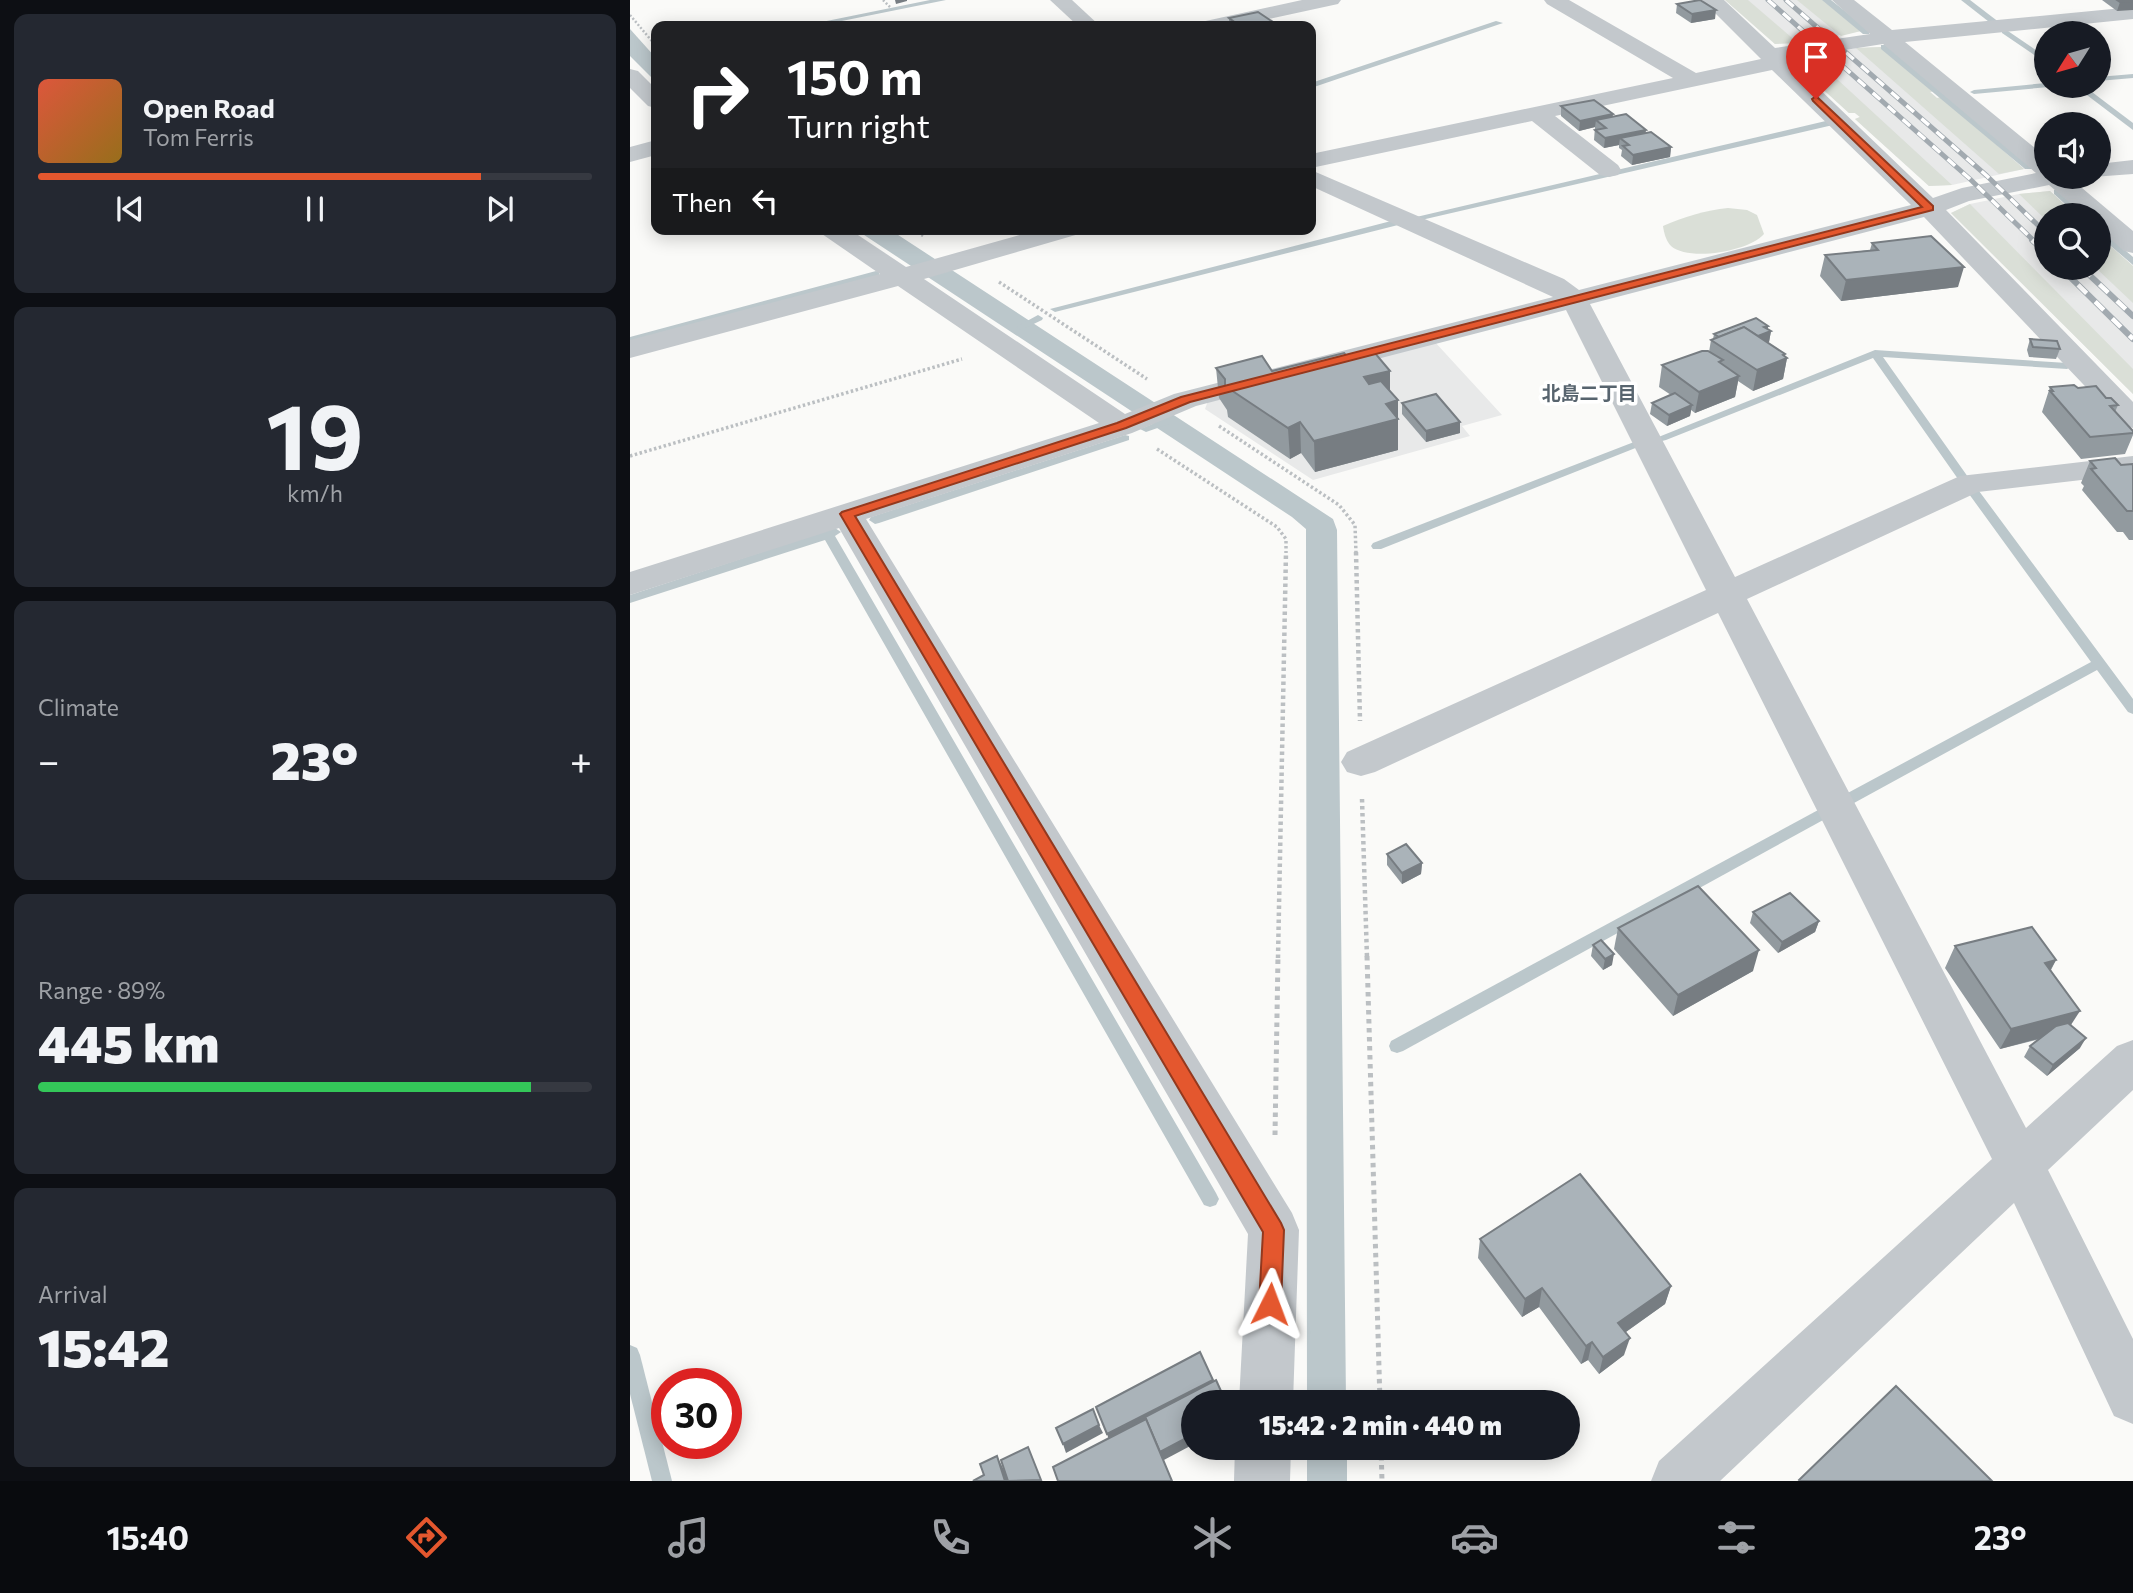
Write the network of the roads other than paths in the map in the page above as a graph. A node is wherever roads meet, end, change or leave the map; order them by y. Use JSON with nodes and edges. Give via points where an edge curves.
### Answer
{"nodes":[{"id":1,"x":1060,"y":0,"type":"edge"},
{"id":2,"x":1331,"y":0,"type":"edge"},
{"id":3,"x":1554,"y":0,"type":"edge"},
{"id":4,"x":1712,"y":0,"type":"edge"},
{"id":5,"x":1843,"y":0,"type":"edge"},
{"id":6,"x":2133,"y":13,"type":"edge"},
{"id":7,"x":1084,"y":21,"type":"edge"},
{"id":8,"x":1232,"y":21,"type":"edge"},
{"id":9,"x":1889,"y":37,"type":"junction"},
{"id":10,"x":1775,"y":59,"type":"junction"},
{"id":11,"x":630,"y":76,"type":"edge"},
{"id":12,"x":1692,"y":80,"type":"junction"},
{"id":13,"x":651,"y":97,"type":"edge"},
{"id":14,"x":1536,"y":113,"type":"junction"},
{"id":15,"x":651,"y":149,"type":"edge"},
{"id":16,"x":630,"y":155,"type":"edge"},
{"id":17,"x":1316,"y":159,"type":"edge"},
{"id":18,"x":2034,"y":159,"type":"edge"},
{"id":19,"x":2133,"y":167,"type":"edge"},
{"id":20,"x":1609,"y":170,"type":"dead end"},
{"id":21,"x":2111,"y":170,"type":"edge"},
{"id":22,"x":1316,"y":179,"type":"edge"},
{"id":23,"x":2034,"y":181,"type":"edge"},
{"id":24,"x":2067,"y":189,"type":"edge"},
{"id":25,"x":1929,"y":208,"type":"junction"},
{"id":26,"x":841,"y":235,"type":"edge"},
{"id":27,"x":1050,"y":235,"type":"edge"},
{"id":28,"x":2133,"y":245,"type":"edge"},
{"id":29,"x":906,"y":276,"type":"junction"},
{"id":30,"x":1574,"y":299,"type":"junction"},
{"id":31,"x":630,"y":349,"type":"edge"},
{"id":32,"x":2133,"y":419,"type":"edge"},
{"id":33,"x":1126,"y":424,"type":"junction"},
{"id":34,"x":2133,"y":466,"type":"edge"},
{"id":35,"x":847,"y":514,"type":"junction"},
{"id":36,"x":630,"y":584,"type":"edge"},
{"id":37,"x":1727,"y":595,"type":"junction"},
{"id":38,"x":1361,"y":762,"type":"road end"},
{"id":39,"x":2133,"y":1060,"type":"edge"},
{"id":40,"x":2021,"y":1166,"type":"junction"},
{"id":41,"x":1267,"y":1390,"type":"edge"},
{"id":42,"x":2133,"y":1397,"type":"edge"},
{"id":43,"x":1263,"y":1460,"type":"edge"},
{"id":44,"x":1262,"y":1481,"type":"edge"},
{"id":45,"x":1679,"y":1481,"type":"edge"}],
"edges":[{"from":1,"to":7,"type":"street"},
{"from":2,"to":8,"type":"street"},
{"from":3,"to":12,"type":"street"},
{"from":4,"to":10,"type":"street"},
{"from":5,"to":9,"type":"street"},
{"from":6,"to":9,"type":"street"},
{"from":9,"to":10,"type":"street"},
{"from":9,"to":18,"type":"street"},
{"from":10,"to":12,"type":"street"},
{"from":10,"to":25,"type":"street"},
{"from":11,"to":13,"type":"street"},
{"from":12,"to":14,"type":"street"},
{"from":14,"to":17,"type":"street"},
{"from":14,"to":20,"type":"street"},
{"from":15,"to":16,"type":"street"},
{"from":19,"to":21,"type":"street"},
{"from":22,"to":30,"type":"street","via":[[1555,285]]},
{"from":23,"to":25,"type":"street","via":[[1962,195]]},
{"from":24,"to":28,"type":"street"},
{"from":25,"to":30,"type":"street"},
{"from":25,"to":32,"type":"street"},
{"from":26,"to":29,"type":"street"},
{"from":27,"to":29,"type":"street"},
{"from":29,"to":31,"type":"street"},
{"from":29,"to":33,"type":"street"},
{"from":30,"to":33,"type":"street","via":[[1180,402]]},
{"from":30,"to":37,"type":"street"},
{"from":33,"to":35,"type":"street"},
{"from":34,"to":37,"type":"street","via":[[1971,483]]},
{"from":35,"to":36,"type":"street"},
{"from":35,"to":41,"type":"street","via":[[1274,1230]]},
{"from":37,"to":38,"type":"street"},
{"from":37,"to":40,"type":"street"},
{"from":39,"to":40,"type":"street"},
{"from":40,"to":42,"type":"street"},
{"from":40,"to":45,"type":"street"},
{"from":43,"to":44,"type":"street"}]}
